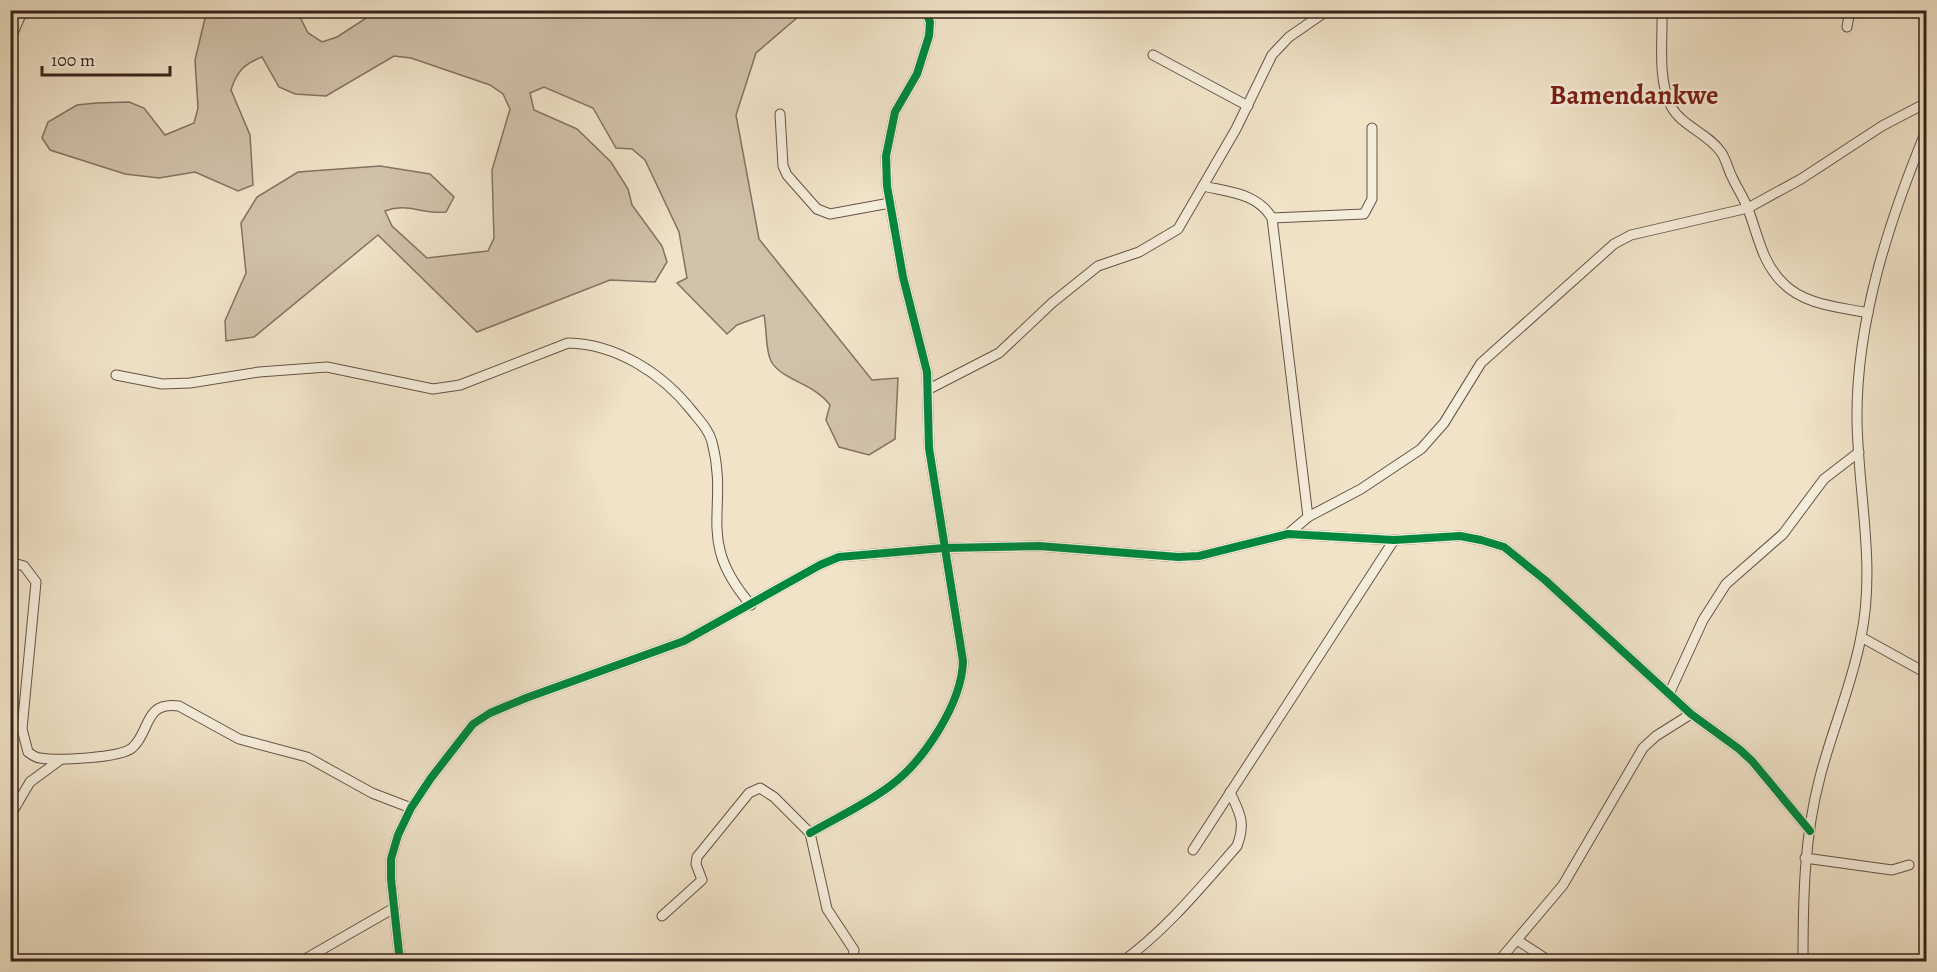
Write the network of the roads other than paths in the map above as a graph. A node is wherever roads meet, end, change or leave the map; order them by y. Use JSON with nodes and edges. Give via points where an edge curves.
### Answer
{"nodes":[{"id":1,"x":23,"y":10,"type":"edge"},
{"id":2,"x":925,"y":10,"type":"edge"},
{"id":3,"x":1328,"y":10,"type":"edge"},
{"id":4,"x":1662,"y":10,"type":"edge"},
{"id":5,"x":1850,"y":10,"type":"edge"},
{"id":6,"x":1847,"y":27,"type":"dead end"},
{"id":7,"x":10,"y":40,"type":"edge"},
{"id":8,"x":1153,"y":55,"type":"dead end"},
{"id":9,"x":1926,"y":103,"type":"edge"},
{"id":10,"x":1248,"y":106,"type":"junction"},
{"id":11,"x":780,"y":114,"type":"dead end"},
{"id":12,"x":1372,"y":128,"type":"dead end"},
{"id":13,"x":1926,"y":131,"type":"edge"},
{"id":14,"x":1203,"y":186,"type":"junction"},
{"id":15,"x":890,"y":203,"type":"junction"},
{"id":16,"x":1748,"y":208,"type":"junction"},
{"id":17,"x":1272,"y":218,"type":"junction"},
{"id":18,"x":1868,"y":313,"type":"junction"},
{"id":19,"x":116,"y":375,"type":"dead end"},
{"id":20,"x":929,"y":389,"type":"junction"},
{"id":21,"x":1859,"y":452,"type":"junction"},
{"id":22,"x":1308,"y":517,"type":"junction"},
{"id":23,"x":1288,"y":534,"type":"junction"},
{"id":24,"x":1394,"y":540,"type":"junction"},
{"id":25,"x":944,"y":548,"type":"junction"},
{"id":26,"x":10,"y":562,"type":"edge"},
{"id":27,"x":751,"y":605,"type":"junction"},
{"id":28,"x":1861,"y":637,"type":"junction"},
{"id":29,"x":1926,"y":673,"type":"edge"},
{"id":30,"x":1669,"y":694,"type":"junction"},
{"id":31,"x":1691,"y":714,"type":"junction"},
{"id":32,"x":60,"y":760,"type":"junction"},
{"id":33,"x":1230,"y":792,"type":"junction"},
{"id":34,"x":411,"y":808,"type":"junction"},
{"id":35,"x":10,"y":816,"type":"edge"},
{"id":36,"x":1810,"y":831,"type":"junction"},
{"id":37,"x":810,"y":833,"type":"junction"},
{"id":38,"x":1192,"y":850,"type":"dead end"},
{"id":39,"x":1806,"y":858,"type":"junction"},
{"id":40,"x":1909,"y":865,"type":"dead end"},
{"id":41,"x":394,"y":908,"type":"junction"},
{"id":42,"x":662,"y":916,"type":"dead end"},
{"id":43,"x":1517,"y":940,"type":"junction"},
{"id":44,"x":300,"y":962,"type":"edge"},
{"id":45,"x":400,"y":962,"type":"edge"},
{"id":46,"x":848,"y":962,"type":"edge"},
{"id":47,"x":1122,"y":962,"type":"edge"},
{"id":48,"x":1498,"y":962,"type":"edge"},
{"id":49,"x":1551,"y":962,"type":"edge"},
{"id":50,"x":1803,"y":962,"type":"edge"}],
"edges":[{"from":1,"to":7,"type":"street"},
{"from":2,"to":15,"type":"street","via":[[930,22],[929,36],[916,74],[895,112],[886,156]]},
{"from":3,"to":10,"type":"street","via":[[1279,45]]},
{"from":4,"to":16,"type":"street","via":[[1665,85],[1671,105],[1679,117],[1722,153]]},
{"from":5,"to":6,"type":"street"},
{"from":8,"to":10,"type":"street"},
{"from":9,"to":16,"type":"street"},
{"from":10,"to":14,"type":"street"},
{"from":11,"to":15,"type":"street","via":[[783,166],[817,209],[830,214]]},
{"from":12,"to":17,"type":"street","via":[[1372,199],[1364,214]]},
{"from":13,"to":18,"type":"street","via":[[1881,260]]},
{"from":14,"to":17,"type":"street","via":[[1252,198]]},
{"from":14,"to":20,"type":"street","via":[[1171,235],[1139,252],[1098,266],[999,353]]},
{"from":15,"to":20,"type":"street"},
{"from":16,"to":18,"type":"street","via":[[1758,242],[1783,284],[1819,303]]},
{"from":16,"to":22,"type":"street","via":[[1631,235],[1602,252],[1481,363],[1444,423],[1421,449],[1361,489]]},
{"from":17,"to":22,"type":"street"},
{"from":18,"to":21,"type":"street","via":[[1858,381]]},
{"from":19,"to":27,"type":"street","via":[[162,384],[190,383],[327,367],[433,389],[460,385],[568,343],[623,356],[681,396],[705,427],[716,466],[719,554],[732,583]]},
{"from":20,"to":25,"type":"street","via":[[929,448]]},
{"from":21,"to":28,"type":"street","via":[[1866,592]]},
{"from":21,"to":30,"type":"street","via":[[1824,480],[1783,534],[1726,584],[1703,620]]},
{"from":22,"to":23,"type":"street"},
{"from":23,"to":24,"type":"street"},
{"from":23,"to":25,"type":"street","via":[[1215,553],[1178,557],[1039,546]]},
{"from":24,"to":30,"type":"street","via":[[1460,536],[1504,547]]},
{"from":24,"to":33,"type":"street"},
{"from":25,"to":27,"type":"street","via":[[839,557]]},
{"from":25,"to":37,"type":"street","via":[[963,661],[960,689],[952,707],[916,761],[890,787]]},
{"from":26,"to":32,"type":"street","via":[[24,566],[36,582],[22,729],[24,743],[28,752],[38,758]]},
{"from":27,"to":34,"type":"street","via":[[684,641],[490,713],[463,736]]},
{"from":28,"to":29,"type":"street"},
{"from":28,"to":36,"type":"street","via":[[1820,778]]},
{"from":30,"to":31,"type":"street"},
{"from":31,"to":36,"type":"street","via":[[1752,760]]},
{"from":31,"to":43,"type":"street","via":[[1643,748],[1563,885]]},
{"from":32,"to":34,"type":"street","via":[[125,752],[158,708],[179,706],[238,739],[307,756],[372,793]]},
{"from":32,"to":35,"type":"street","via":[[30,782]]},
{"from":33,"to":38,"type":"street"},
{"from":33,"to":47,"type":"street","via":[[1242,819],[1237,846],[1171,921]]},
{"from":34,"to":41,"type":"street","via":[[391,859]]},
{"from":36,"to":39,"type":"street"},
{"from":37,"to":42,"type":"street","via":[[774,797],[755,789],[701,850],[696,864],[702,880]]},
{"from":37,"to":46,"type":"street","via":[[827,909],[854,950]]},
{"from":39,"to":40,"type":"street","via":[[1892,870]]},
{"from":39,"to":50,"type":"street"},
{"from":41,"to":44,"type":"street"},
{"from":41,"to":45,"type":"street"},
{"from":43,"to":48,"type":"street"},
{"from":43,"to":49,"type":"street"}]}
